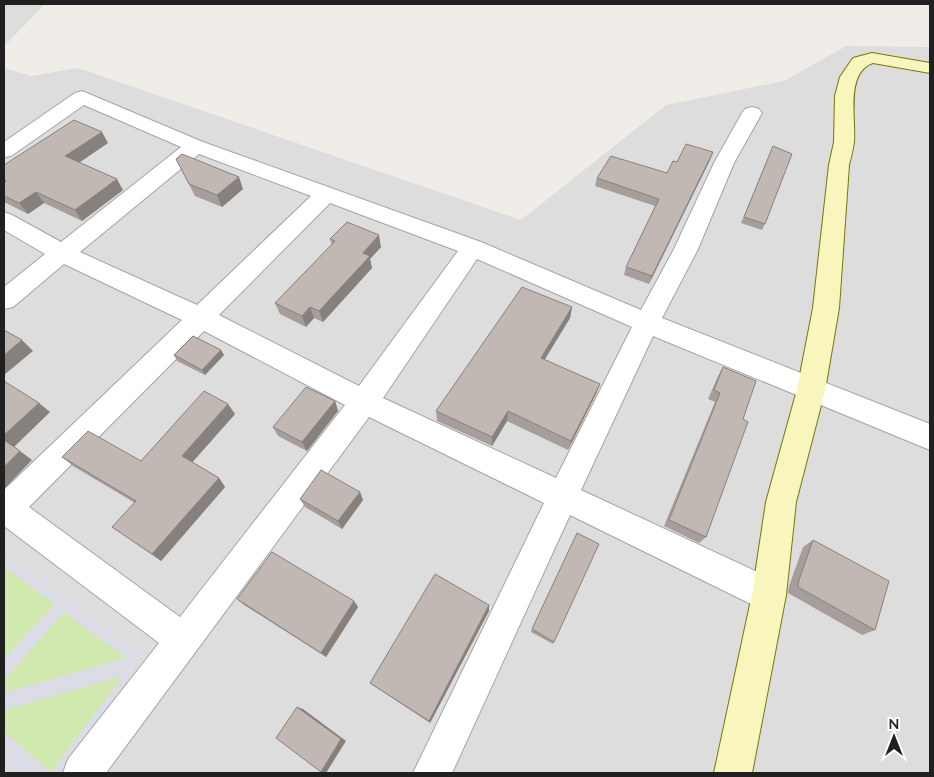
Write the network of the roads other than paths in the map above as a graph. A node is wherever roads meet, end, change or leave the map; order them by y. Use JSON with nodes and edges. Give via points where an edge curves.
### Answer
{"nodes":[{"id":1,"x":930,"y":68,"type":"edge"},
{"id":2,"x":752,"y":113,"type":"dead end"},
{"id":3,"x":196,"y":146,"type":"junction"},
{"id":4,"x":4,"y":151,"type":"edge"},
{"id":5,"x":327,"y":193,"type":"junction"},
{"id":6,"x":4,"y":220,"type":"edge"},
{"id":7,"x":473,"y":248,"type":"junction"},
{"id":8,"x":63,"y":254,"type":"junction"},
{"id":9,"x":4,"y":300,"type":"edge"},
{"id":10,"x":200,"y":317,"type":"junction"},
{"id":11,"x":647,"y":323,"type":"junction"},
{"id":12,"x":811,"y":390,"type":"junction"},
{"id":13,"x":364,"y":402,"type":"junction"},
{"id":14,"x":930,"y":437,"type":"edge"},
{"id":15,"x":562,"y":498,"type":"junction"},
{"id":16,"x":5,"y":510,"type":"edge"},
{"id":17,"x":768,"y":595,"type":"junction"},
{"id":18,"x":183,"y":640,"type":"junction"},
{"id":19,"x":82,"y":773,"type":"edge"},
{"id":20,"x":432,"y":773,"type":"edge"},
{"id":21,"x":733,"y":773,"type":"edge"}],
"edges":[{"from":1,"to":12,"type":"street","via":[[872,58],[859,62],[849,77],[844,96],[844,142],[839,164],[826,308]]},
{"from":2,"to":11,"type":"street","via":[[734,142],[686,249]]},
{"from":3,"to":4,"type":"street","via":[[82,98]]},
{"from":3,"to":5,"type":"street"},
{"from":3,"to":8,"type":"street"},
{"from":5,"to":7,"type":"street"},
{"from":5,"to":10,"type":"street"},
{"from":6,"to":8,"type":"street"},
{"from":7,"to":11,"type":"street"},
{"from":7,"to":13,"type":"street"},
{"from":8,"to":9,"type":"street"},
{"from":8,"to":10,"type":"street"},
{"from":10,"to":13,"type":"street"},
{"from":10,"to":16,"type":"street"},
{"from":11,"to":12,"type":"street"},
{"from":11,"to":15,"type":"street"},
{"from":12,"to":14,"type":"street"},
{"from":12,"to":17,"type":"street","via":[[781,502]]},
{"from":13,"to":15,"type":"street"},
{"from":13,"to":18,"type":"street"},
{"from":15,"to":17,"type":"street"},
{"from":15,"to":20,"type":"street"},
{"from":16,"to":18,"type":"street"},
{"from":17,"to":21,"type":"street"},
{"from":18,"to":19,"type":"street"}]}
